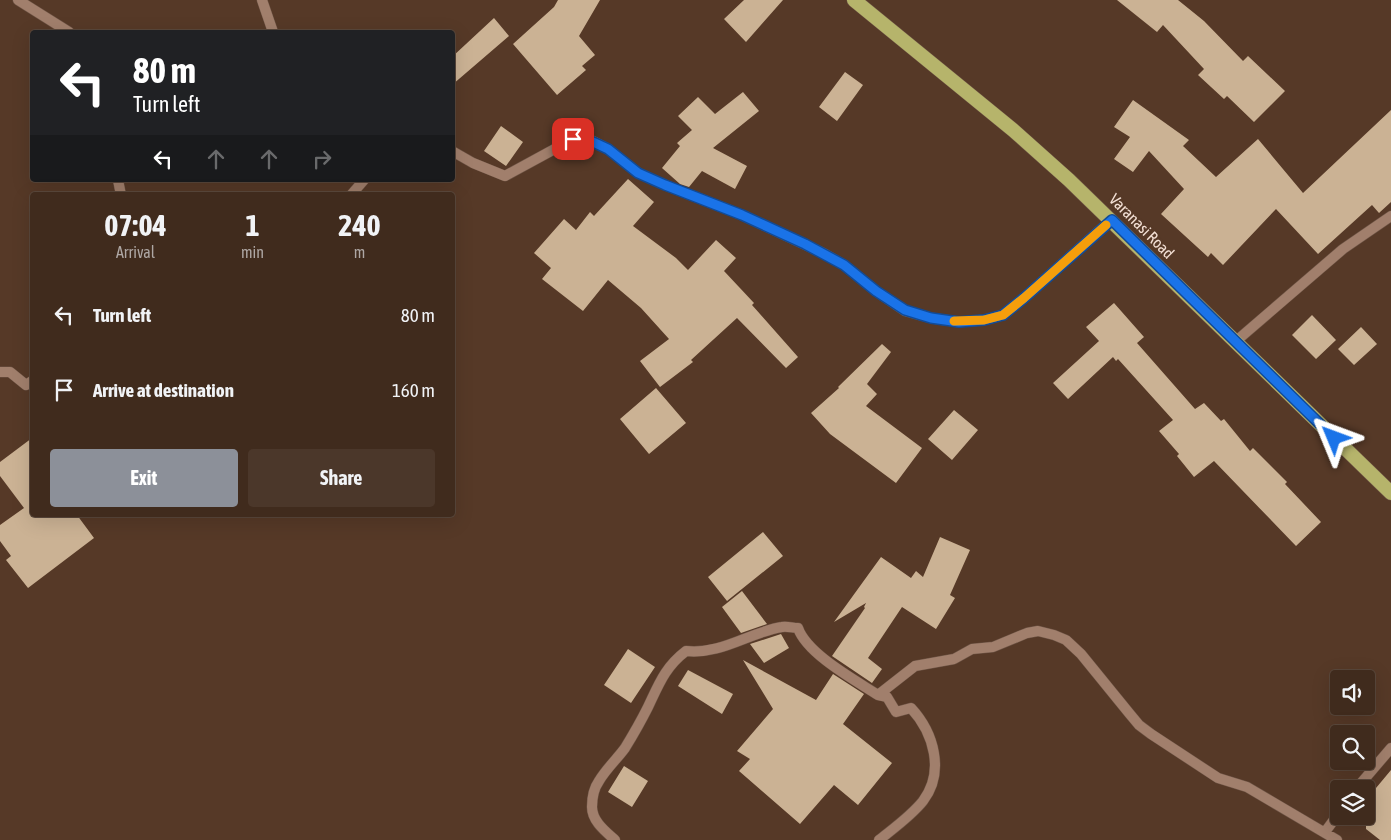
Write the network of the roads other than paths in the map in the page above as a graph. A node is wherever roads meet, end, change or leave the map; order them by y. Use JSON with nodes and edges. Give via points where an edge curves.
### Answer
{"nodes":[{"id":1,"x":18,"y":0,"type":"edge"},
{"id":2,"x":262,"y":0,"type":"edge"},
{"id":3,"x":854,"y":0,"type":"edge"},
{"id":4,"x":66,"y":30,"type":"edge"},
{"id":5,"x":272,"y":30,"type":"edge"},
{"id":6,"x":455,"y":153,"type":"edge"},
{"id":7,"x":1391,"y":216,"type":"edge"},
{"id":8,"x":1112,"y":220,"type":"junction"},
{"id":9,"x":1235,"y":342,"type":"junction"},
{"id":10,"x":0,"y":372,"type":"edge"},
{"id":11,"x":30,"y":382,"type":"edge"},
{"id":12,"x":1391,"y":493,"type":"edge"},
{"id":13,"x":878,"y":695,"type":"junction"},
{"id":14,"x":1391,"y":748,"type":"edge"},
{"id":15,"x":1364,"y":780,"type":"edge"},
{"id":16,"x":1330,"y":825,"type":"edge"},
{"id":17,"x":1325,"y":832,"type":"junction"},
{"id":18,"x":616,"y":840,"type":"edge"},
{"id":19,"x":879,"y":840,"type":"edge"},
{"id":20,"x":1337,"y":840,"type":"edge"}],
"edges":[{"from":1,"to":4,"type":"street"},
{"from":2,"to":5,"type":"street"},
{"from":3,"to":8,"type":"highway","name":"Varanasi Road","via":[[1013,130]]},
{"from":6,"to":8,"type":"street","via":[[505,176],[573,139],[593,142],[608,149],[638,173],[742,215],[825,254],[905,310],[959,322],[1003,315]]},
{"from":7,"to":9,"type":"street","via":[[1343,249]]},
{"from":8,"to":9,"type":"highway","name":"Varanasi Road"},
{"from":9,"to":12,"type":"highway","name":"Varanasi Road"},
{"from":10,"to":11,"type":"street","via":[[10,372],[26,385]]},
{"from":13,"to":17,"type":"street","via":[[915,666],[954,659],[972,649],[993,647],[1027,633],[1038,631],[1054,635],[1066,640],[1081,654],[1129,713],[1151,734],[1218,778],[1247,787]]},
{"from":13,"to":18,"type":"street","via":[[813,650],[801,638],[798,628],[783,627],[713,649],[686,651],[666,670],[624,749],[594,791],[593,817]]},
{"from":13,"to":19,"type":"street","via":[[887,698],[896,712],[912,708],[922,719],[930,734],[935,767],[924,799]]},
{"from":14,"to":15,"type":"street"},
{"from":16,"to":17,"type":"street"},
{"from":17,"to":20,"type":"street"}]}
